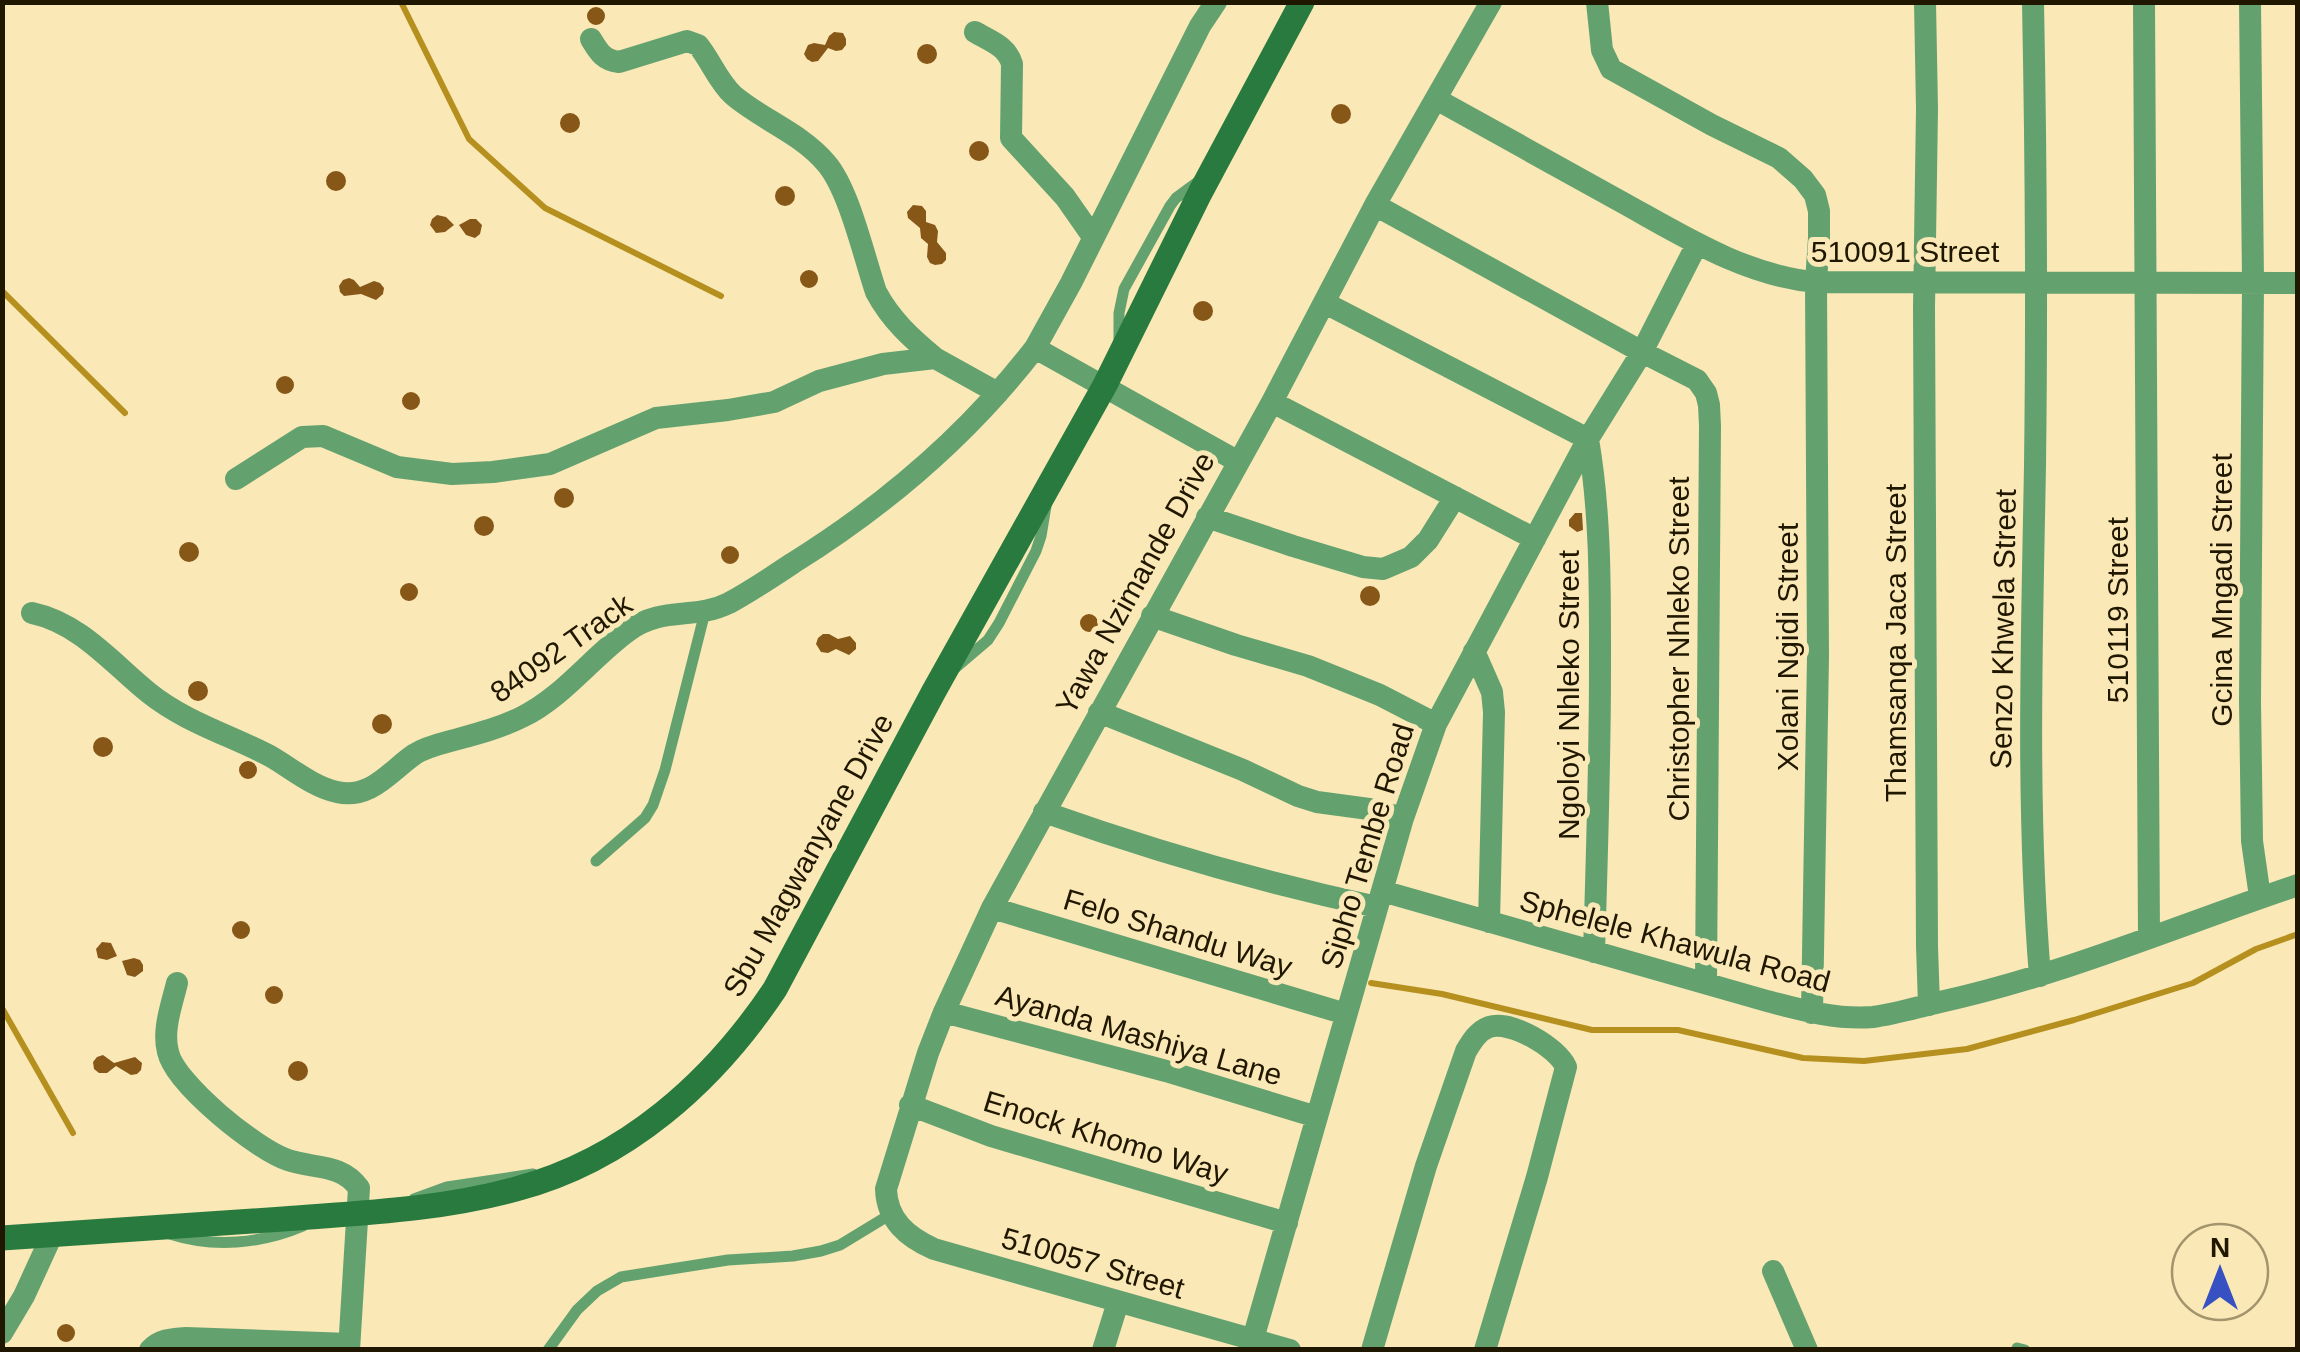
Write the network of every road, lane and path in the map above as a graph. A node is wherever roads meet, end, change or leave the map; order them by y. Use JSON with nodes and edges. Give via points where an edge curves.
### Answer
{"nodes":[{"id":1,"x":1216,"y":2,"type":"edge"},
{"id":2,"x":1302,"y":2,"type":"edge"},
{"id":3,"x":1491,"y":2,"type":"edge"},
{"id":4,"x":1597,"y":2,"type":"edge"},
{"id":5,"x":1924,"y":2,"type":"edge"},
{"id":6,"x":2033,"y":2,"type":"edge"},
{"id":7,"x":2144,"y":2,"type":"edge"},
{"id":8,"x":2250,"y":2,"type":"edge"},
{"id":9,"x":975,"y":32,"type":"dead end"},
{"id":10,"x":592,"y":39,"type":"dead end"},
{"id":11,"x":1436,"y":99,"type":"junction"},
{"id":12,"x":1375,"y":205,"type":"junction"},
{"id":13,"x":1093,"y":237,"type":"junction"},
{"id":14,"x":1698,"y":244,"type":"junction"},
{"id":15,"x":1816,"y":282,"type":"junction"},
{"id":16,"x":1926,"y":282,"type":"junction"},
{"id":17,"x":2038,"y":282,"type":"junction"},
{"id":18,"x":2146,"y":282,"type":"junction"},
{"id":19,"x":2253,"y":282,"type":"junction"},
{"id":20,"x":2298,"y":282,"type":"edge"},
{"id":21,"x":1324,"y":303,"type":"junction"},
{"id":22,"x":1035,"y":348,"type":"junction"},
{"id":23,"x":1642,"y":352,"type":"junction"},
{"id":24,"x":935,"y":358,"type":"junction"},
{"id":25,"x":1105,"y":385,"type":"junction"},
{"id":26,"x":998,"y":394,"type":"junction"},
{"id":27,"x":1272,"y":402,"type":"junction"},
{"id":28,"x":1588,"y":439,"type":"junction"},
{"id":29,"x":1237,"y":460,"type":"junction"},
{"id":30,"x":236,"y":479,"type":"dead end"},
{"id":31,"x":1455,"y":497,"type":"junction"},
{"id":32,"x":1207,"y":518,"type":"junction"},
{"id":33,"x":1535,"y":539,"type":"junction"},
{"id":34,"x":705,"y":611,"type":"junction"},
{"id":35,"x":32,"y":613,"type":"dead end"},
{"id":36,"x":1152,"y":616,"type":"junction"},
{"id":37,"x":1474,"y":651,"type":"junction"},
{"id":38,"x":1099,"y":712,"type":"junction"},
{"id":39,"x":1436,"y":724,"type":"junction"},
{"id":40,"x":1044,"y":812,"type":"junction"},
{"id":41,"x":1403,"y":818,"type":"junction"},
{"id":42,"x":596,"y":861,"type":"dead end"},
{"id":43,"x":2298,"y":885,"type":"edge"},
{"id":44,"x":2260,"y":898,"type":"junction"},
{"id":45,"x":1380,"y":899,"type":"junction"},
{"id":46,"x":992,"y":908,"type":"junction"},
{"id":47,"x":1489,"y":922,"type":"junction"},
{"id":48,"x":2149,"y":938,"type":"junction"},
{"id":49,"x":1594,"y":952,"type":"junction"},
{"id":50,"x":2040,"y":976,"type":"junction"},
{"id":51,"x":177,"y":982,"type":"dead end"},
{"id":52,"x":1706,"y":984,"type":"junction"},
{"id":53,"x":1929,"y":1005,"type":"junction"},
{"id":54,"x":944,"y":1012,"type":"junction"},
{"id":55,"x":1812,"y":1012,"type":"junction"},
{"id":56,"x":1346,"y":1014,"type":"junction"},
{"id":57,"x":910,"y":1105,"type":"junction"},
{"id":58,"x":1318,"y":1117,"type":"junction"},
{"id":59,"x":359,"y":1214,"type":"junction"},
{"id":60,"x":891,"y":1214,"type":"junction"},
{"id":61,"x":1286,"y":1223,"type":"junction"},
{"id":62,"x":52,"y":1235,"type":"junction"},
{"id":63,"x":2,"y":1238,"type":"edge"},
{"id":64,"x":1772,"y":1271,"type":"dead end"},
{"id":65,"x":1118,"y":1302,"type":"junction"},
{"id":66,"x":2,"y":1334,"type":"edge"},
{"id":67,"x":1254,"y":1339,"type":"junction"},
{"id":68,"x":349,"y":1347,"type":"edge"},
{"id":69,"x":150,"y":1350,"type":"edge"},
{"id":70,"x":548,"y":1350,"type":"edge"},
{"id":71,"x":1103,"y":1350,"type":"edge"},
{"id":72,"x":1290,"y":1350,"type":"edge"},
{"id":73,"x":1372,"y":1350,"type":"edge"},
{"id":74,"x":1485,"y":1350,"type":"edge"},
{"id":75,"x":1807,"y":1350,"type":"edge"}],
"edges":[{"from":1,"to":13,"type":"street","name":"84092 Track"},
{"from":2,"to":25,"type":"main road","name":"Sbu Magwanyane Drive"},
{"from":3,"to":11,"type":"street","name":"Yawa Nzimande Drive"},
{"from":4,"to":15,"type":"street","name":"Xolani Ngidi Street","via":[[1602,50],[1611,68],[1779,158],[1803,179],[1818,211]]},
{"from":5,"to":16,"type":"street","name":"Thamsanqa Jaca Street"},
{"from":6,"to":17,"type":"street","name":"Senzo Khwela Street"},
{"from":7,"to":18,"type":"street","name":"510119 Street"},
{"from":8,"to":19,"type":"street","name":"Gcina Mngadi Street"},
{"from":9,"to":13,"type":"street","via":[[1010,56],[1015,146],[1066,197]]},
{"from":10,"to":24,"type":"street","via":[[600,54],[619,62],[687,41],[698,44],[731,92],[817,153],[839,181],[884,306]]},
{"from":11,"to":12,"type":"street","name":"Yawa Nzimande Drive"},
{"from":11,"to":14,"type":"street","name":"510091 Street"},
{"from":12,"to":21,"type":"street","name":"Yawa Nzimande Drive"},
{"from":12,"to":23,"type":"street","name":"Christopher Nhleko Street"},
{"from":13,"to":22,"type":"street","name":"84092 Track"},
{"from":14,"to":15,"type":"street","name":"510091 Street","via":[[1780,278]]},
{"from":14,"to":23,"type":"street","name":"Sipho Tembe Road"},
{"from":15,"to":16,"type":"street","name":"510091 Street"},
{"from":15,"to":55,"type":"street","name":"Xolani Ngidi Street"},
{"from":16,"to":17,"type":"street","name":"510091 Street"},
{"from":16,"to":53,"type":"street","name":"Thamsanqa Jaca Street"},
{"from":17,"to":18,"type":"street","name":"510091 Street"},
{"from":17,"to":50,"type":"street","name":"Senzo Khwela Street","via":[[2031,739]]},
{"from":18,"to":19,"type":"street","name":"510091 Street"},
{"from":18,"to":48,"type":"street","name":"510119 Street"},
{"from":19,"to":20,"type":"street","name":"510091 Street"},
{"from":19,"to":44,"type":"street","name":"Gcina Mngadi Street","via":[[2250,701],[2252,842]]},
{"from":21,"to":27,"type":"street","name":"Yawa Nzimande Drive"},
{"from":21,"to":28,"type":"street"},
{"from":22,"to":25,"type":"street"},
{"from":22,"to":26,"type":"street","name":"84092 Track"},
{"from":23,"to":28,"type":"street","name":"Sipho Tembe Road"},
{"from":23,"to":52,"type":"street","name":"Christopher Nhleko Street","via":[[1698,380],[1709,405]]},
{"from":24,"to":26,"type":"street"},
{"from":24,"to":30,"type":"street","via":[[858,370],[774,402],[656,418],[521,470],[409,470],[312,435]]},
{"from":25,"to":29,"type":"street"},
{"from":25,"to":59,"type":"main road","name":"Sbu Magwanyane Drive","via":[[775,990],[722,1060],[637,1134],[560,1174],[478,1198]]},
{"from":26,"to":34,"type":"street","name":"84092 Track","via":[[941,453],[858,521],[748,592]]},
{"from":27,"to":29,"type":"street","name":"Yawa Nzimande Drive"},
{"from":27,"to":31,"type":"street"},
{"from":28,"to":33,"type":"street","name":"Sipho Tembe Road"},
{"from":28,"to":49,"type":"street","name":"Ngoloyi Nhleko Street","via":[[1600,595]]},
{"from":29,"to":32,"type":"street","name":"Yawa Nzimande Drive"},
{"from":31,"to":32,"type":"street","via":[[1428,540],[1411,557],[1383,569]]},
{"from":31,"to":33,"type":"street"},
{"from":32,"to":36,"type":"street","name":"Yawa Nzimande Drive"},
{"from":33,"to":37,"type":"street","name":"Sipho Tembe Road"},
{"from":34,"to":35,"type":"street","name":"84092 Track","via":[[647,619],[526,715],[434,746],[380,783],[342,793],[180,713],[74,631]]},
{"from":34,"to":42,"type":"lane","via":[[652,805]]},
{"from":36,"to":38,"type":"street","name":"Yawa Nzimande Drive"},
{"from":36,"to":39,"type":"street","via":[[1308,666]]},
{"from":37,"to":39,"type":"street","name":"Sipho Tembe Road"},
{"from":37,"to":47,"type":"street","via":[[1494,712]]},
{"from":38,"to":40,"type":"street","name":"Yawa Nzimande Drive"},
{"from":38,"to":41,"type":"street","via":[[1298,796]]},
{"from":39,"to":41,"type":"street","name":"Sipho Tembe Road"},
{"from":40,"to":45,"type":"street","name":"Sphelele Khawula Road","via":[[1290,888]]},
{"from":40,"to":46,"type":"street","name":"Yawa Nzimande Drive"},
{"from":41,"to":45,"type":"street","name":"Sipho Tembe Road"},
{"from":43,"to":44,"type":"street","name":"Sphelele Khawula Road"},
{"from":44,"to":48,"type":"street","name":"Sphelele Khawula Road"},
{"from":45,"to":47,"type":"street","name":"Sphelele Khawula Road"},
{"from":45,"to":56,"type":"street","name":"Sipho Tembe Road"},
{"from":46,"to":54,"type":"street","name":"Yawa Nzimande Drive"},
{"from":46,"to":56,"type":"street","name":"Felo Shandu Way"},
{"from":47,"to":49,"type":"street","name":"Sphelele Khawula Road"},
{"from":48,"to":50,"type":"street","name":"Sphelele Khawula Road"},
{"from":49,"to":52,"type":"street","name":"Sphelele Khawula Road"},
{"from":50,"to":53,"type":"street","name":"Sphelele Khawula Road"},
{"from":51,"to":59,"type":"street","via":[[166,1040],[174,1068],[266,1150],[348,1176],[359,1188]]},
{"from":52,"to":55,"type":"street","name":"Sphelele Khawula Road"},
{"from":53,"to":55,"type":"street","name":"Sphelele Khawula Road","via":[[1872,1017]]},
{"from":54,"to":57,"type":"street","name":"Yawa Nzimande Drive"},
{"from":54,"to":58,"type":"street","name":"Ayanda Mashiya Lane"},
{"from":56,"to":58,"type":"street","name":"Sipho Tembe Road"},
{"from":57,"to":60,"type":"street","name":"Yawa Nzimande Drive","via":[[886,1189]]},
{"from":57,"to":61,"type":"street","name":"Enock Khomo Way","via":[[990,1136]]},
{"from":58,"to":61,"type":"street","name":"Sipho Tembe Road"},
{"from":59,"to":62,"type":"main road","name":"Sbu Magwanyane Drive"},
{"from":59,"to":68,"type":"street"},
{"from":60,"to":65,"type":"street","name":"510057 Street","via":[[914,1240],[934,1249]]},
{"from":60,"to":70,"type":"lane","via":[[821,1251],[621,1277],[577,1310]]},
{"from":61,"to":67,"type":"street","name":"Sipho Tembe Road"},
{"from":62,"to":63,"type":"main road","name":"Sbu Magwanyane Drive"},
{"from":62,"to":66,"type":"street"},
{"from":64,"to":75,"type":"street"},
{"from":65,"to":67,"type":"street","name":"510057 Street"},
{"from":65,"to":71,"type":"street"},
{"from":67,"to":72,"type":"street","name":"510057 Street"},
{"from":68,"to":69,"type":"street","via":[[186,1338]]},
{"from":73,"to":74,"type":"street","via":[[1466,1051],[1494,1026],[1519,1030],[1554,1050],[1566,1067]]}]}
